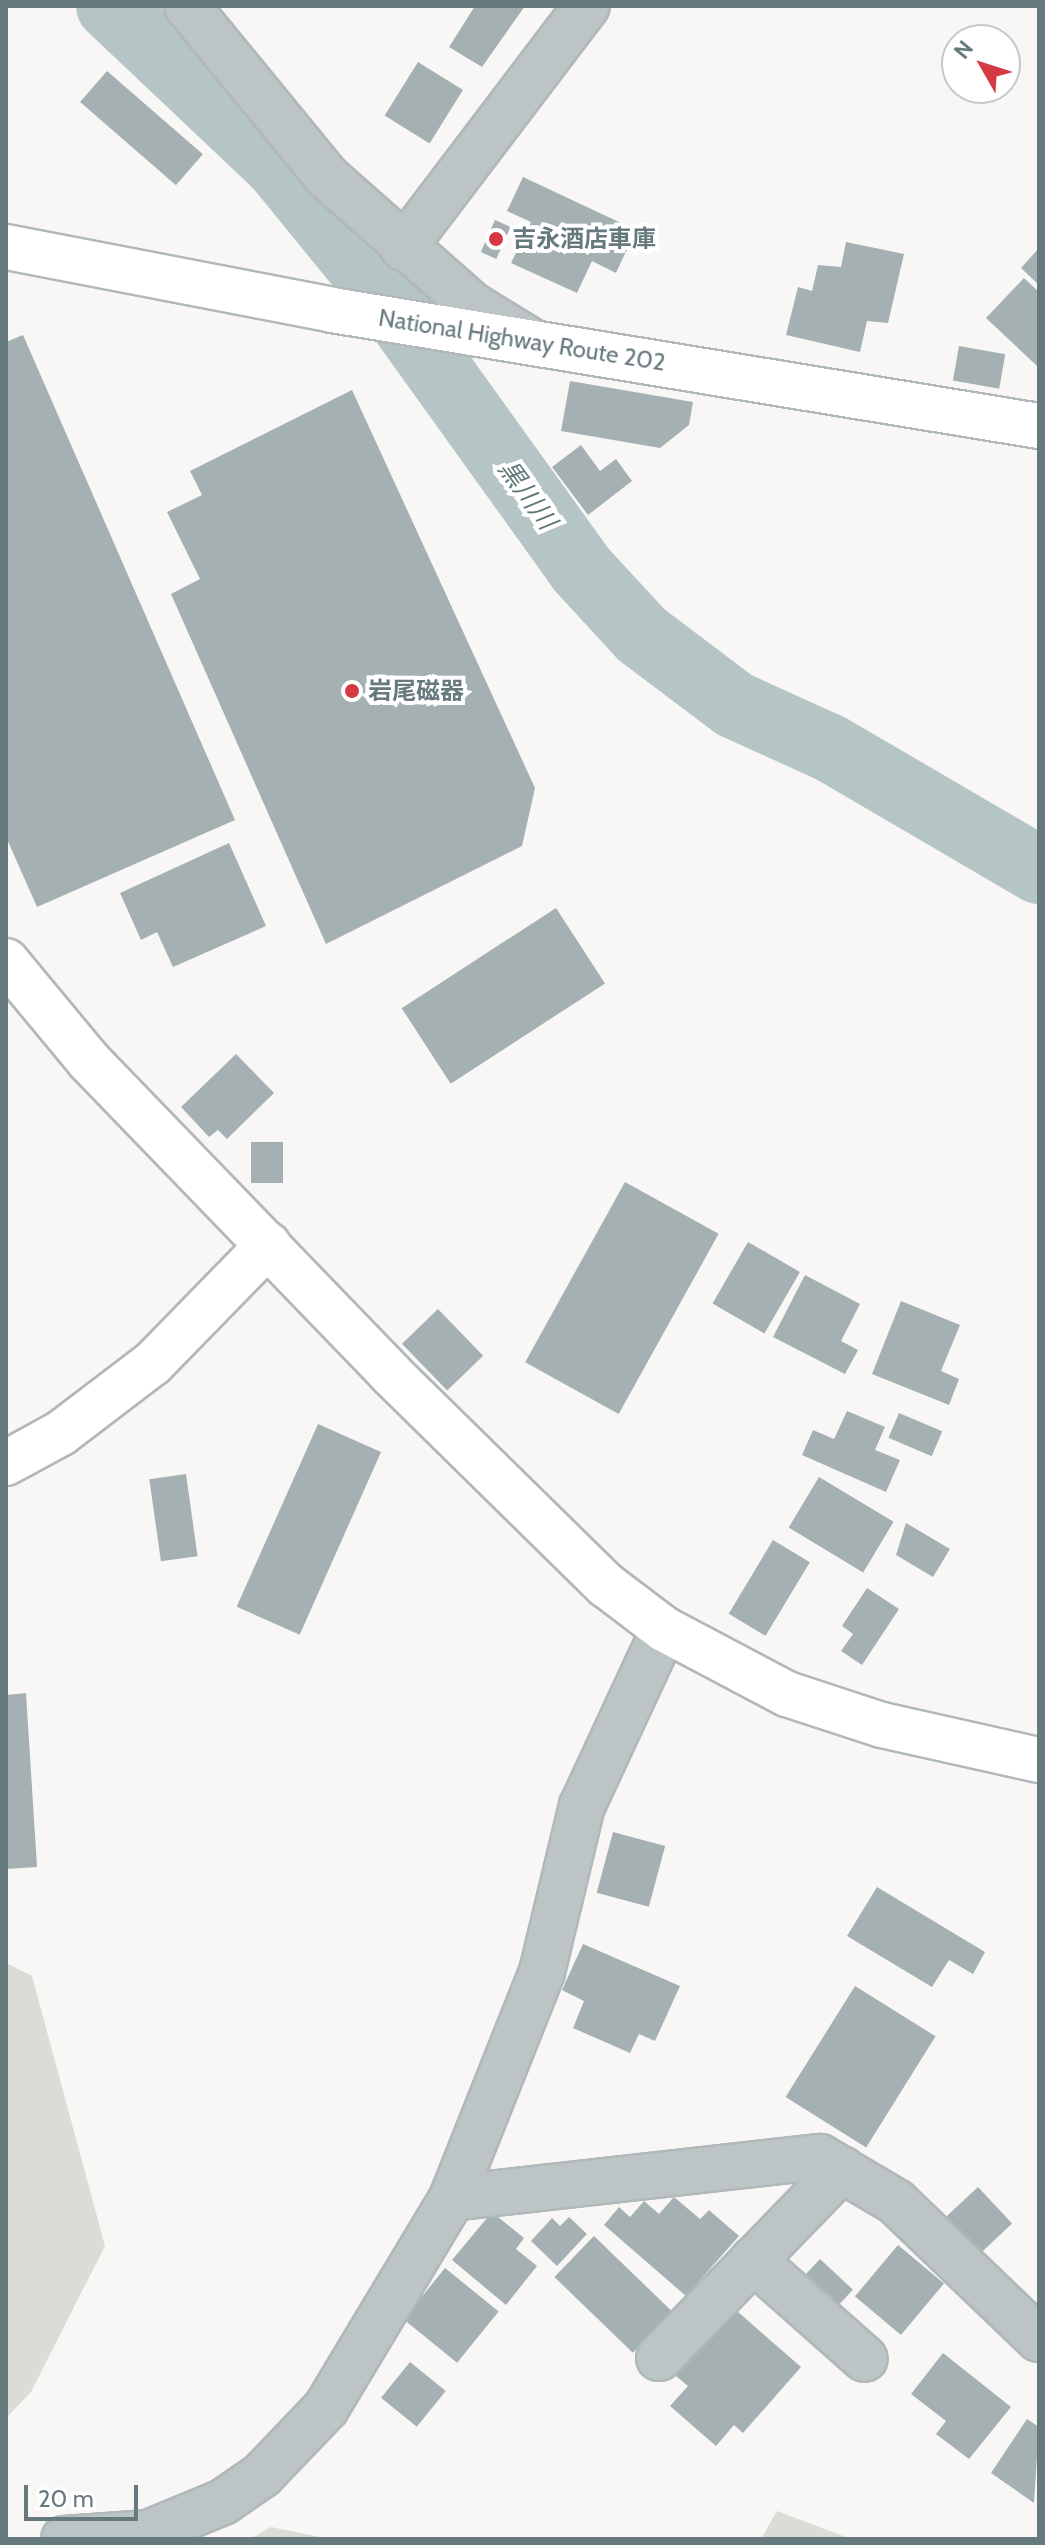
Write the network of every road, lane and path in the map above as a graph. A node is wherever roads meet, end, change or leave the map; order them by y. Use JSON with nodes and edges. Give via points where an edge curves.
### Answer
{"nodes":[{"id":1,"x":587,"y":6,"type":"edge"},
{"id":2,"x":194,"y":8,"type":"edge"},
{"id":3,"x":6,"y":247,"type":"edge"},
{"id":4,"x":403,"y":248,"type":"junction"},
{"id":5,"x":529,"y":340,"type":"junction"},
{"id":6,"x":1039,"y":426,"type":"edge"},
{"id":7,"x":6,"y":961,"type":"edge"},
{"id":8,"x":268,"y":1245,"type":"junction"},
{"id":9,"x":6,"y":1463,"type":"edge"},
{"id":10,"x":664,"y":1629,"type":"junction"},
{"id":11,"x":1039,"y":1760,"type":"edge"},
{"id":12,"x":842,"y":2169,"type":"junction"},
{"id":13,"x":452,"y":2198,"type":"junction"},
{"id":14,"x":753,"y":2260,"type":"junction"},
{"id":15,"x":1039,"y":2339,"type":"edge"},
{"id":16,"x":659,"y":2358,"type":"dead end"},
{"id":17,"x":865,"y":2359,"type":"dead end"},
{"id":18,"x":64,"y":2539,"type":"edge"}],
"edges":[{"from":1,"to":4,"type":"street"},
{"from":2,"to":4,"type":"street","via":[[327,177]]},
{"from":3,"to":5,"type":"main road","name":"National Highway Route 202","via":[[332,310]]},
{"from":4,"to":5,"type":"street","via":[[472,305]]},
{"from":5,"to":6,"type":"main road","name":"National Highway Route 202"},
{"from":7,"to":8,"type":"main road","via":[[89,1061]]},
{"from":8,"to":9,"type":"main road","via":[[153,1363],[61,1433]]},
{"from":8,"to":10,"type":"main road","via":[[509,1490]]},
{"from":10,"to":11,"type":"main road","via":[[787,1694],[882,1725]]},
{"from":10,"to":13,"type":"street","via":[[582,1806],[542,1972]]},
{"from":12,"to":13,"type":"street","via":[[820,2157]]},
{"from":12,"to":14,"type":"street"},
{"from":12,"to":15,"type":"street","via":[[939,2238]]},
{"from":13,"to":18,"type":"street","via":[[326,2408],[262,2475],[223,2502],[148,2533]]},
{"from":14,"to":16,"type":"street"},
{"from":14,"to":17,"type":"street"}]}
